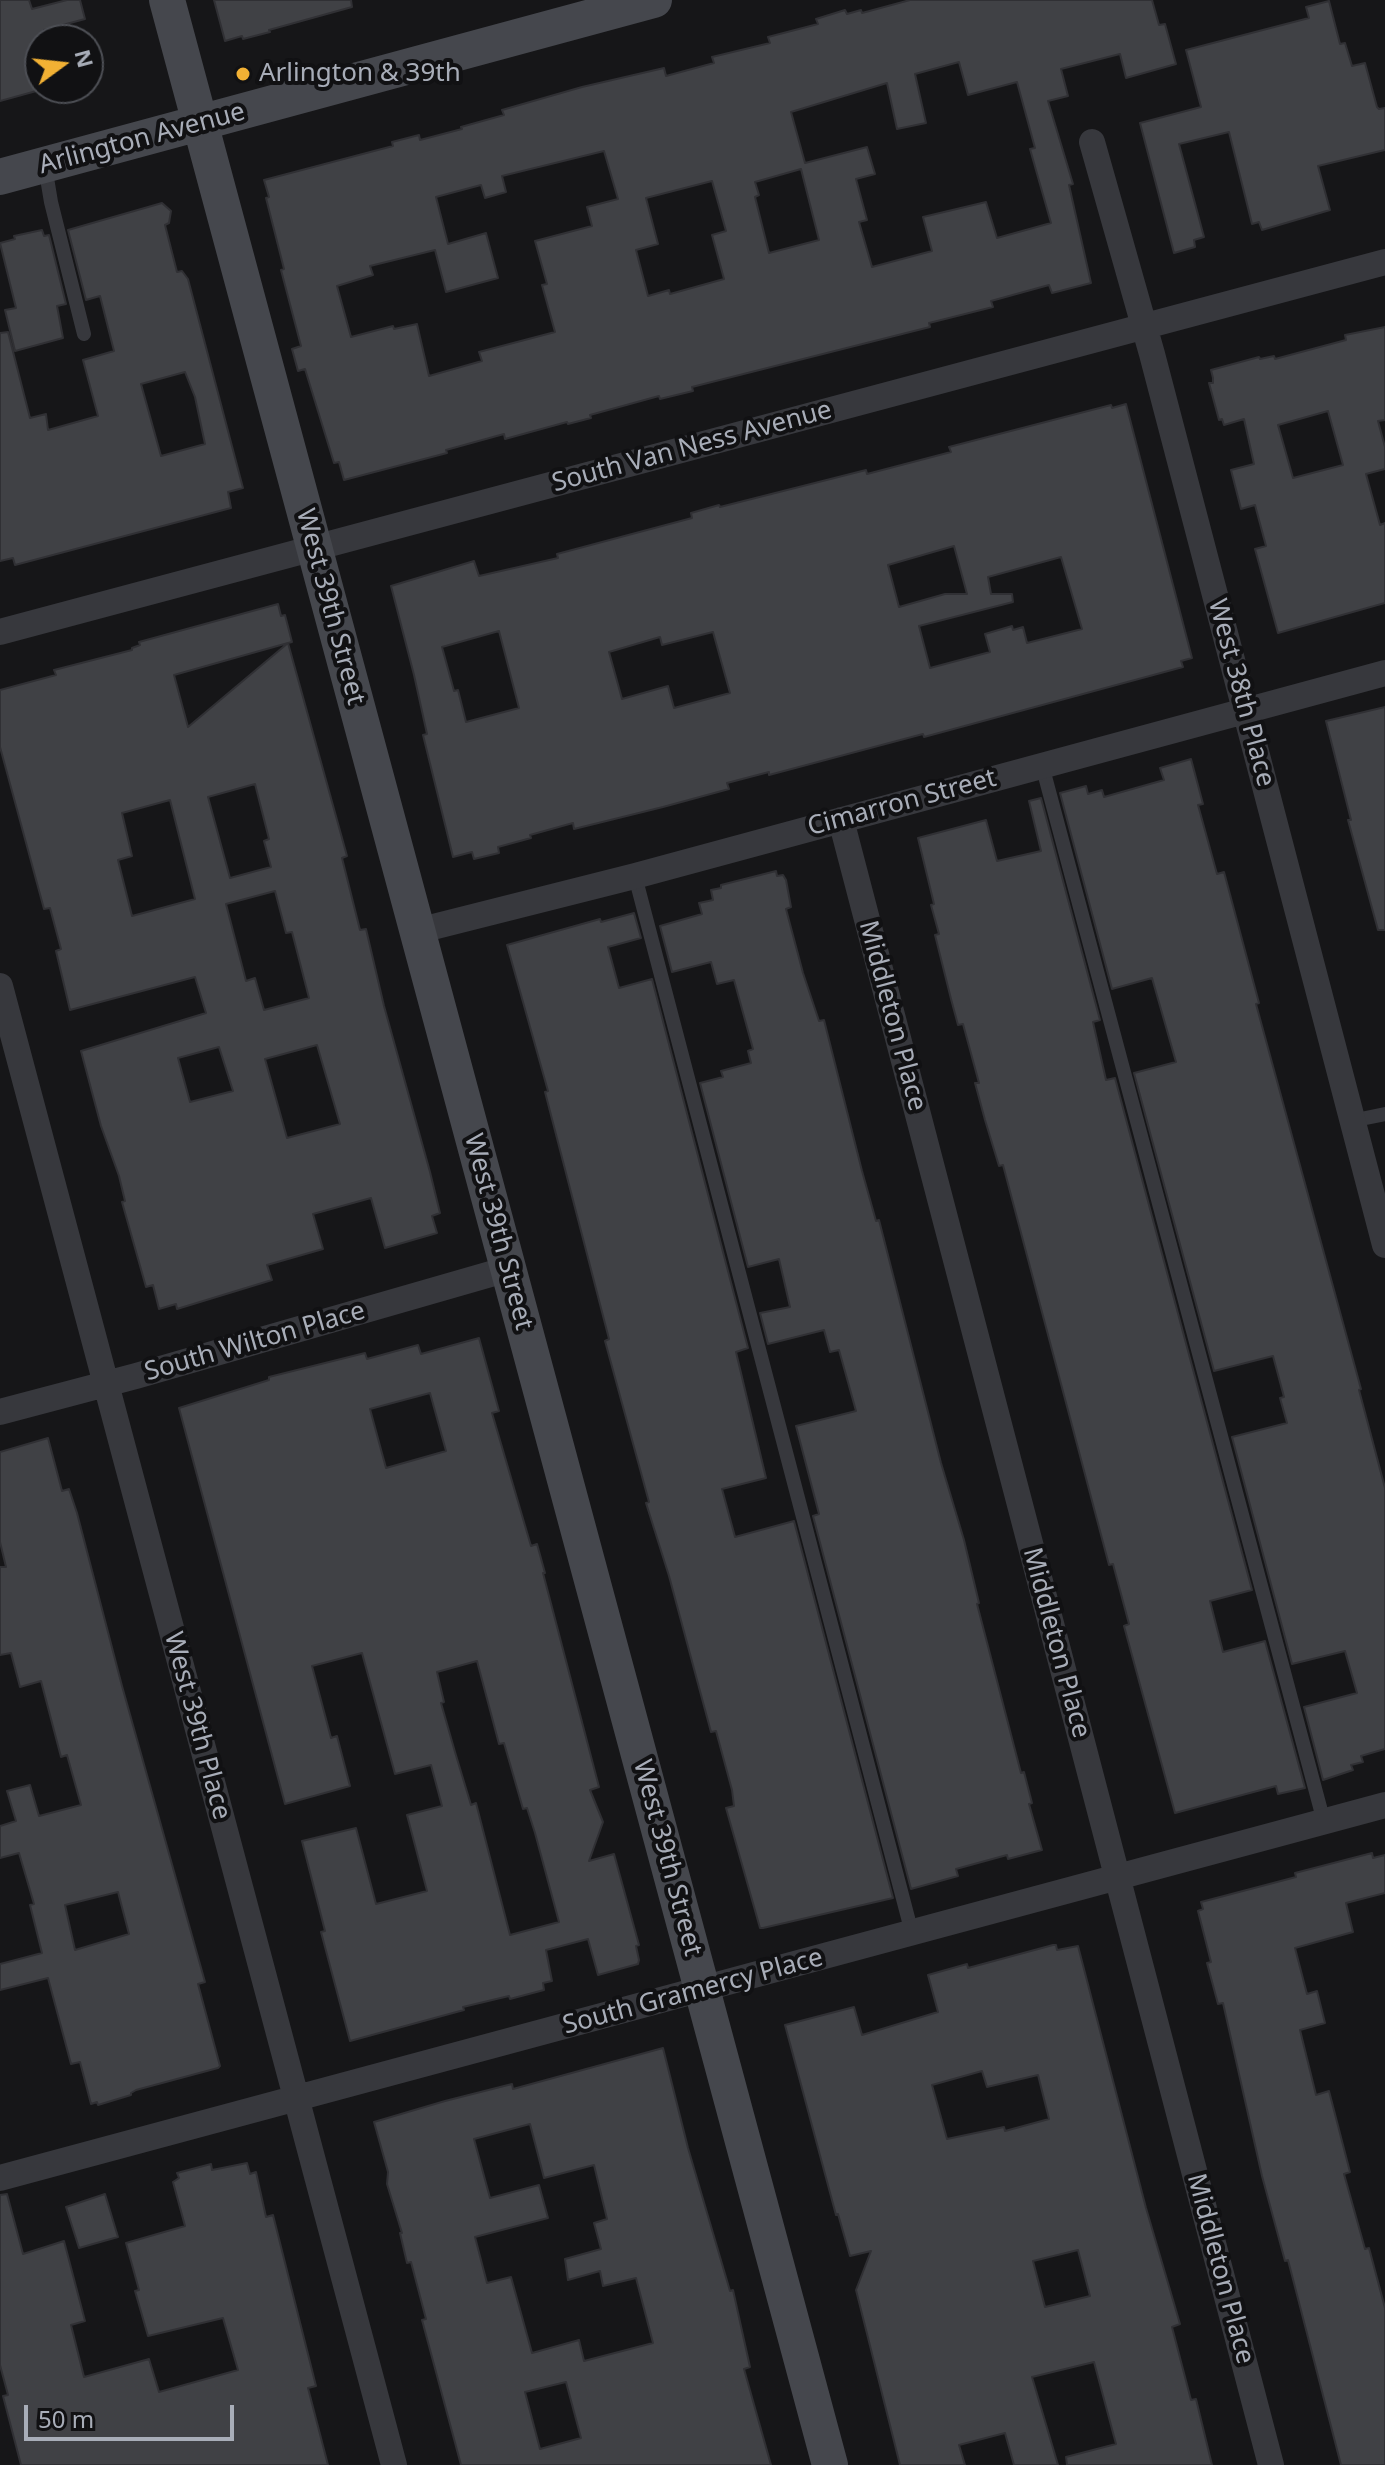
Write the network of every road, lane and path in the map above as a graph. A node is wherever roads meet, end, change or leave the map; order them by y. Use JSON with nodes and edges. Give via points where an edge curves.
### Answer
{"nodes":[{"id":1,"x":167,"y":0,"type":"edge"},
{"id":2,"x":654,"y":0,"type":"edge"},
{"id":3,"x":200,"y":124,"type":"junction"},
{"id":4,"x":1092,"y":142,"type":"dead end"},
{"id":5,"x":45,"y":165,"type":"junction"},
{"id":6,"x":0,"y":177,"type":"edge"},
{"id":7,"x":1385,"y":262,"type":"edge"},
{"id":8,"x":1144,"y":326,"type":"junction"},
{"id":9,"x":84,"y":334,"type":"dead end"},
{"id":10,"x":314,"y":548,"type":"junction"},
{"id":11,"x":0,"y":632,"type":"edge"},
{"id":12,"x":1385,"y":673,"type":"edge"},
{"id":13,"x":1245,"y":710,"type":"junction"},
{"id":14,"x":1042,"y":765,"type":"junction"},
{"id":15,"x":841,"y":820,"type":"junction"},
{"id":16,"x":635,"y":876,"type":"junction"},
{"id":17,"x":417,"y":931,"type":"junction"},
{"id":18,"x":0,"y":986,"type":"edge"},
{"id":19,"x":1385,"y":1114,"type":"edge"},
{"id":20,"x":1351,"y":1121,"type":"junction"},
{"id":21,"x":1385,"y":1245,"type":"edge"},
{"id":22,"x":508,"y":1269,"type":"junction"},
{"id":23,"x":106,"y":1384,"type":"junction"},
{"id":24,"x":0,"y":1412,"type":"edge"},
{"id":25,"x":1385,"y":1805,"type":"edge"},
{"id":26,"x":1324,"y":1822,"type":"junction"},
{"id":27,"x":1117,"y":1878,"type":"junction"},
{"id":28,"x":912,"y":1933,"type":"junction"},
{"id":29,"x":702,"y":1989,"type":"junction"},
{"id":30,"x":297,"y":2098,"type":"junction"},
{"id":31,"x":0,"y":2178,"type":"edge"},
{"id":32,"x":394,"y":2465,"type":"edge"},
{"id":33,"x":830,"y":2465,"type":"edge"},
{"id":34,"x":1271,"y":2465,"type":"edge"}],
"edges":[{"from":1,"to":3,"type":"street","name":"West 39th Street"},
{"from":2,"to":3,"type":"street","name":"Arlington Avenue"},
{"from":3,"to":5,"type":"street","name":"Arlington Avenue"},
{"from":3,"to":10,"type":"street","name":"West 39th Street"},
{"from":4,"to":8,"type":"street","name":"West 38th Place"},
{"from":5,"to":6,"type":"street","name":"Arlington Avenue"},
{"from":5,"to":9,"type":"lane"},
{"from":7,"to":8,"type":"street","name":"South Van Ness Avenue"},
{"from":8,"to":10,"type":"street","name":"South Van Ness Avenue"},
{"from":8,"to":13,"type":"street","name":"West 38th Place"},
{"from":10,"to":11,"type":"street","name":"South Van Ness Avenue"},
{"from":10,"to":17,"type":"street","name":"West 39th Street"},
{"from":12,"to":13,"type":"street","name":"Cimarron Street"},
{"from":13,"to":14,"type":"street","name":"Cimarron Street"},
{"from":13,"to":20,"type":"street","name":"West 38th Place"},
{"from":14,"to":15,"type":"street","name":"Cimarron Street"},
{"from":14,"to":26,"type":"lane"},
{"from":15,"to":16,"type":"street","name":"Cimarron Street"},
{"from":15,"to":27,"type":"street","name":"Middleton Place"},
{"from":16,"to":17,"type":"street","name":"Cimarron Street"},
{"from":16,"to":28,"type":"lane"},
{"from":17,"to":22,"type":"street","name":"West 39th Street"},
{"from":18,"to":23,"type":"street","name":"West 39th Place"},
{"from":19,"to":20,"type":"lane"},
{"from":20,"to":21,"type":"street","name":"West 38th Place"},
{"from":22,"to":23,"type":"street","name":"South Wilton Place"},
{"from":22,"to":29,"type":"street","name":"West 39th Street"},
{"from":23,"to":24,"type":"street","name":"South Wilton Place"},
{"from":23,"to":30,"type":"street","name":"West 39th Place"},
{"from":25,"to":26,"type":"street","name":"South Gramercy Place"},
{"from":26,"to":27,"type":"street","name":"South Gramercy Place"},
{"from":27,"to":28,"type":"street","name":"South Gramercy Place"},
{"from":27,"to":34,"type":"street","name":"Middleton Place"},
{"from":28,"to":29,"type":"street","name":"South Gramercy Place"},
{"from":29,"to":30,"type":"street","name":"South Gramercy Place"},
{"from":29,"to":33,"type":"street","name":"West 39th Street"},
{"from":30,"to":31,"type":"street","name":"South Gramercy Place"},
{"from":30,"to":32,"type":"street","name":"West 39th Place"}]}
